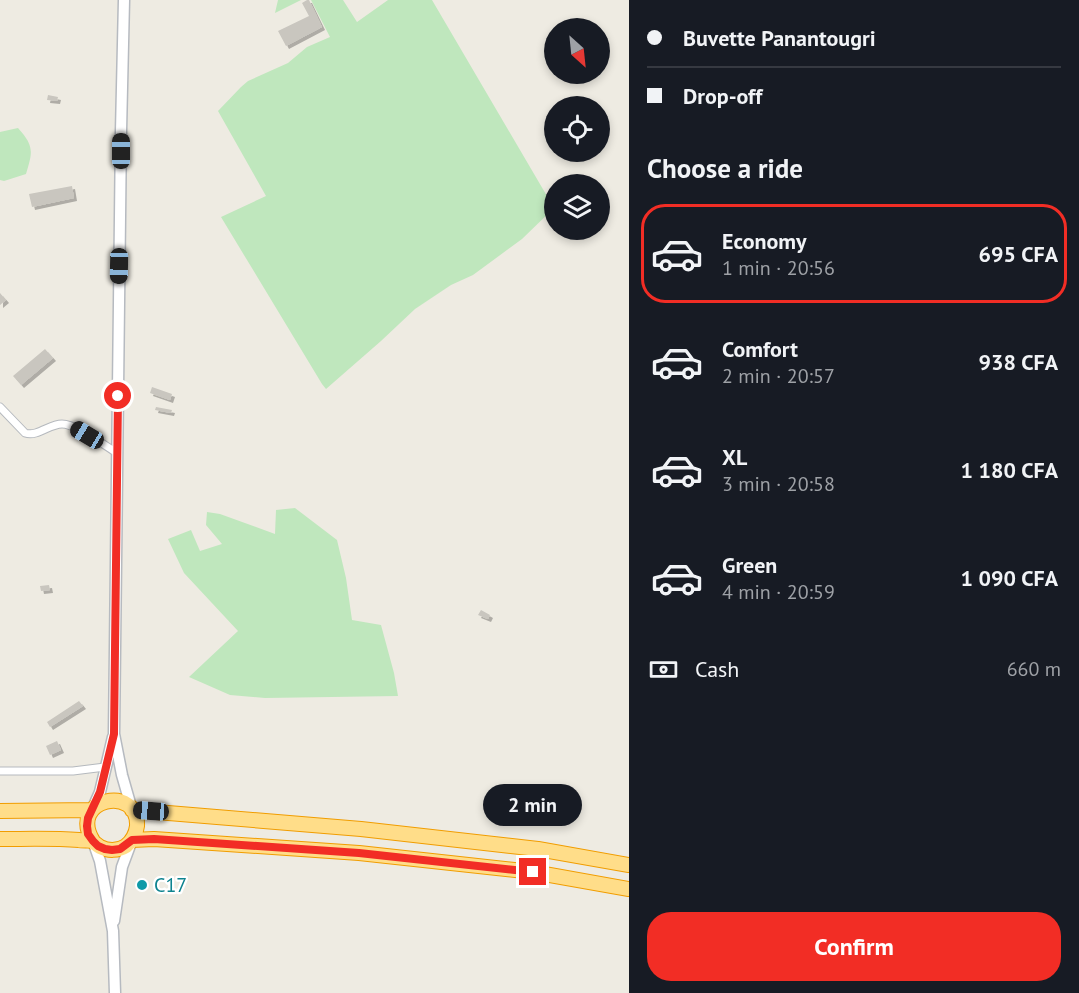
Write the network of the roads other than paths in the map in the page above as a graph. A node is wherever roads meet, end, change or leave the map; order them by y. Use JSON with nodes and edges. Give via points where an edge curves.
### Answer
{"nodes":[{"id":1,"x":124,"y":0,"type":"edge"},
{"id":2,"x":0,"y":407,"type":"edge"},
{"id":3,"x":117,"y":453,"type":"junction"},
{"id":4,"x":114,"y":734,"type":"junction"},
{"id":5,"x":105,"y":767,"type":"junction"},
{"id":6,"x":0,"y":771,"type":"edge"},
{"id":7,"x":92,"y":810,"type":"junction"},
{"id":8,"x":132,"y":810,"type":"junction"},
{"id":9,"x":0,"y":811,"type":"edge"},
{"id":10,"x":0,"y":838,"type":"edge"},
{"id":11,"x":132,"y":840,"type":"junction"},
{"id":12,"x":93,"y":841,"type":"junction"},
{"id":13,"x":629,"y":865,"type":"edge"},
{"id":14,"x":629,"y":889,"type":"edge"},
{"id":15,"x":113,"y":931,"type":"junction"},
{"id":16,"x":115,"y":993,"type":"edge"}],
"edges":[{"from":1,"to":3,"type":"street"},
{"from":2,"to":3,"type":"street","via":[[23,432],[29,434],[63,424],[72,426]]},
{"from":3,"to":4,"type":"street"},
{"from":4,"to":5,"type":"street"},
{"from":4,"to":8,"type":"street"},
{"from":5,"to":6,"type":"street"},
{"from":5,"to":7,"type":"street"},
{"from":7,"to":8,"type":"highway","via":[[112,800]]},
{"from":7,"to":9,"type":"highway"},
{"from":7,"to":12,"type":"highway","via":[[87,826]]},
{"from":8,"to":11,"type":"highway","via":[[137,825]]},
{"from":8,"to":13,"type":"highway","via":[[420,835]]},
{"from":10,"to":12,"type":"highway"},
{"from":11,"to":12,"type":"highway","via":[[112,850]]},
{"from":11,"to":14,"type":"highway","via":[[359,853],[533,872]]},
{"from":11,"to":15,"type":"street","via":[[122,867]]},
{"from":12,"to":15,"type":"street"},
{"from":15,"to":16,"type":"street"}]}
